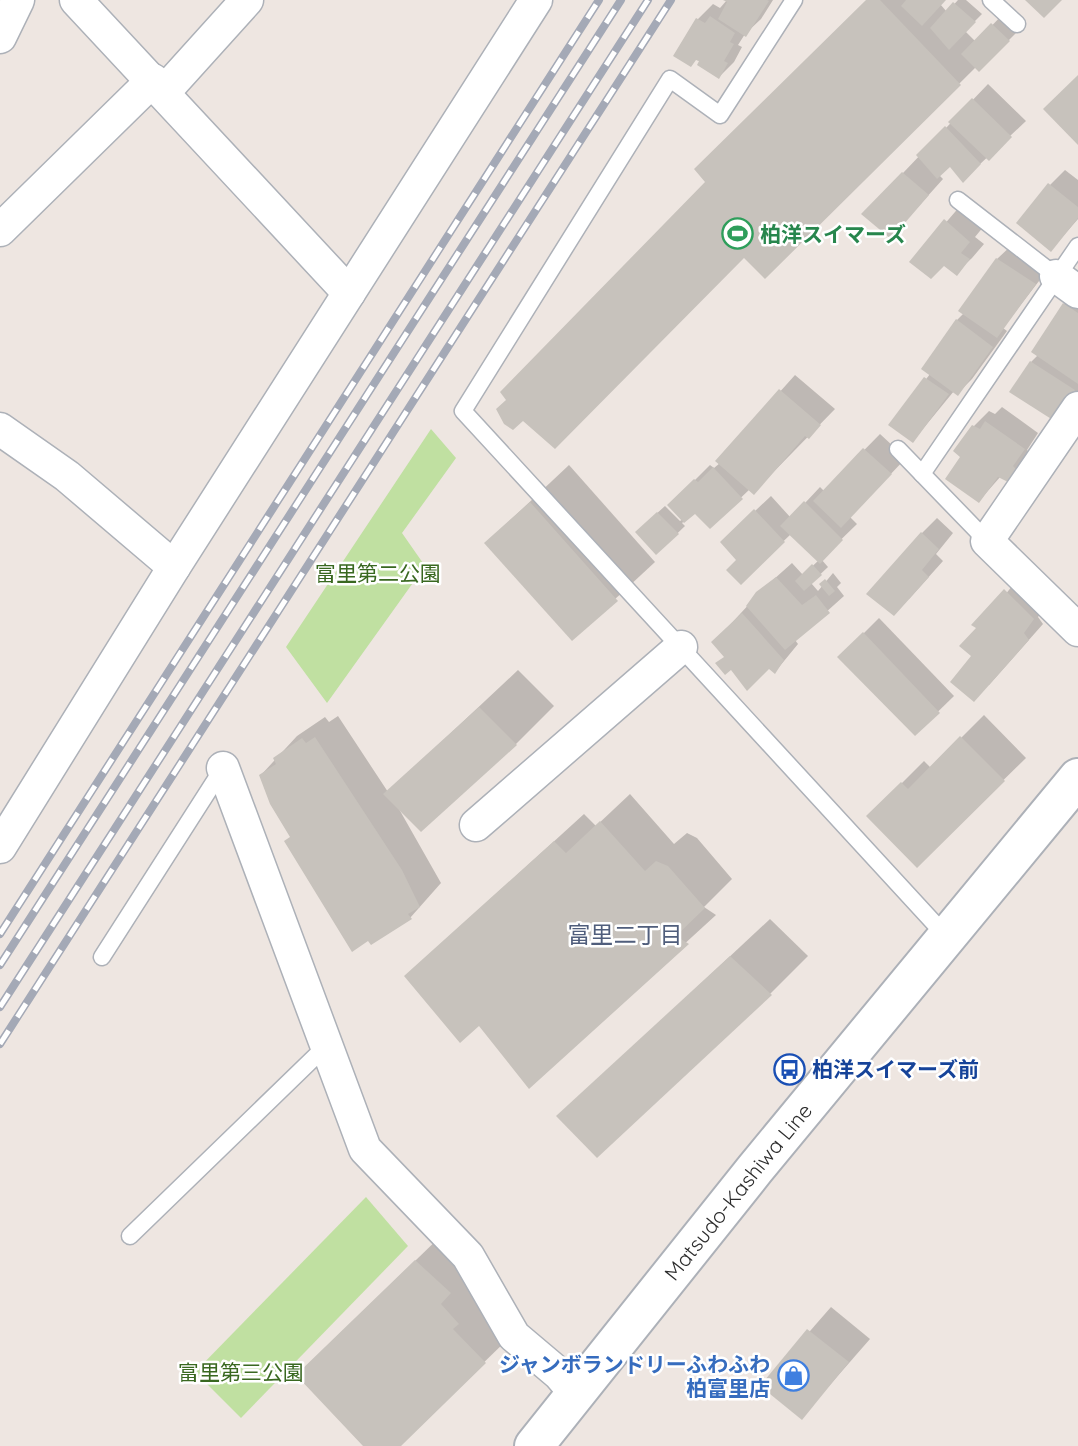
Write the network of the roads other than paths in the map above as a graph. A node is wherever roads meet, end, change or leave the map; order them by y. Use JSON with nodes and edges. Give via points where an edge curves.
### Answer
{"nodes":[{"id":1,"x":18,"y":0,"type":"edge"},
{"id":2,"x":76,"y":0,"type":"edge"},
{"id":3,"x":247,"y":0,"type":"edge"},
{"id":4,"x":536,"y":0,"type":"edge"},
{"id":5,"x":794,"y":0,"type":"edge"},
{"id":6,"x":991,"y":0,"type":"edge"},
{"id":7,"x":1017,"y":24,"type":"dead end"},
{"id":8,"x":0,"y":37,"type":"edge"},
{"id":9,"x":158,"y":86,"type":"junction"},
{"id":10,"x":958,"y":200,"type":"dead end"},
{"id":11,"x":0,"y":230,"type":"edge"},
{"id":12,"x":1078,"y":246,"type":"edge"},
{"id":13,"x":1067,"y":284,"type":"edge"},
{"id":14,"x":349,"y":293,"type":"junction"},
{"id":15,"x":1078,"y":408,"type":"edge"},
{"id":16,"x":0,"y":429,"type":"edge"},
{"id":17,"x":898,"y":449,"type":"dead end"},
{"id":18,"x":922,"y":474,"type":"junction"},
{"id":19,"x":987,"y":541,"type":"junction"},
{"id":20,"x":174,"y":567,"type":"junction"},
{"id":21,"x":1078,"y":630,"type":"edge"},
{"id":22,"x":681,"y":647,"type":"junction"},
{"id":23,"x":223,"y":768,"type":"joint"},
{"id":24,"x":1078,"y":778,"type":"edge"},
{"id":25,"x":476,"y":825,"type":"dead end"},
{"id":26,"x":0,"y":847,"type":"edge"},
{"id":27,"x":946,"y":936,"type":"junction"},
{"id":28,"x":102,"y":957,"type":"dead end"},
{"id":29,"x":326,"y":1047,"type":"junction"},
{"id":30,"x":130,"y":1236,"type":"dead end"},
{"id":31,"x":576,"y":1394,"type":"junction"},
{"id":32,"x":544,"y":1443,"type":"edge"}],
"edges":[{"from":1,"to":8,"type":"street"},
{"from":2,"to":9,"type":"street"},
{"from":3,"to":9,"type":"street"},
{"from":4,"to":14,"type":"street"},
{"from":5,"to":22,"type":"lane","via":[[720,114],[670,79],[463,411]]},
{"from":6,"to":7,"type":"lane"},
{"from":9,"to":11,"type":"street"},
{"from":9,"to":14,"type":"street"},
{"from":10,"to":13,"type":"lane"},
{"from":12,"to":13,"type":"lane"},
{"from":13,"to":18,"type":"lane"},
{"from":14,"to":20,"type":"street"},
{"from":15,"to":19,"type":"street"},
{"from":16,"to":20,"type":"street","via":[[67,476]]},
{"from":17,"to":18,"type":"lane"},
{"from":18,"to":19,"type":"lane"},
{"from":19,"to":21,"type":"street"},
{"from":20,"to":26,"type":"street"},
{"from":22,"to":25,"type":"street"},
{"from":22,"to":27,"type":"lane"},
{"from":23,"to":28,"type":"lane"},
{"from":23,"to":29,"type":"street"},
{"from":24,"to":27,"type":"main road","name":"Matsudo-Kashiwa Line"},
{"from":27,"to":31,"type":"main road","name":"Matsudo-Kashiwa Line"},
{"from":29,"to":30,"type":"lane"},
{"from":29,"to":31,"type":"street","via":[[365,1149],[468,1256],[514,1335]]},
{"from":31,"to":32,"type":"main road","name":"Matsudo-Kashiwa Line"}]}
